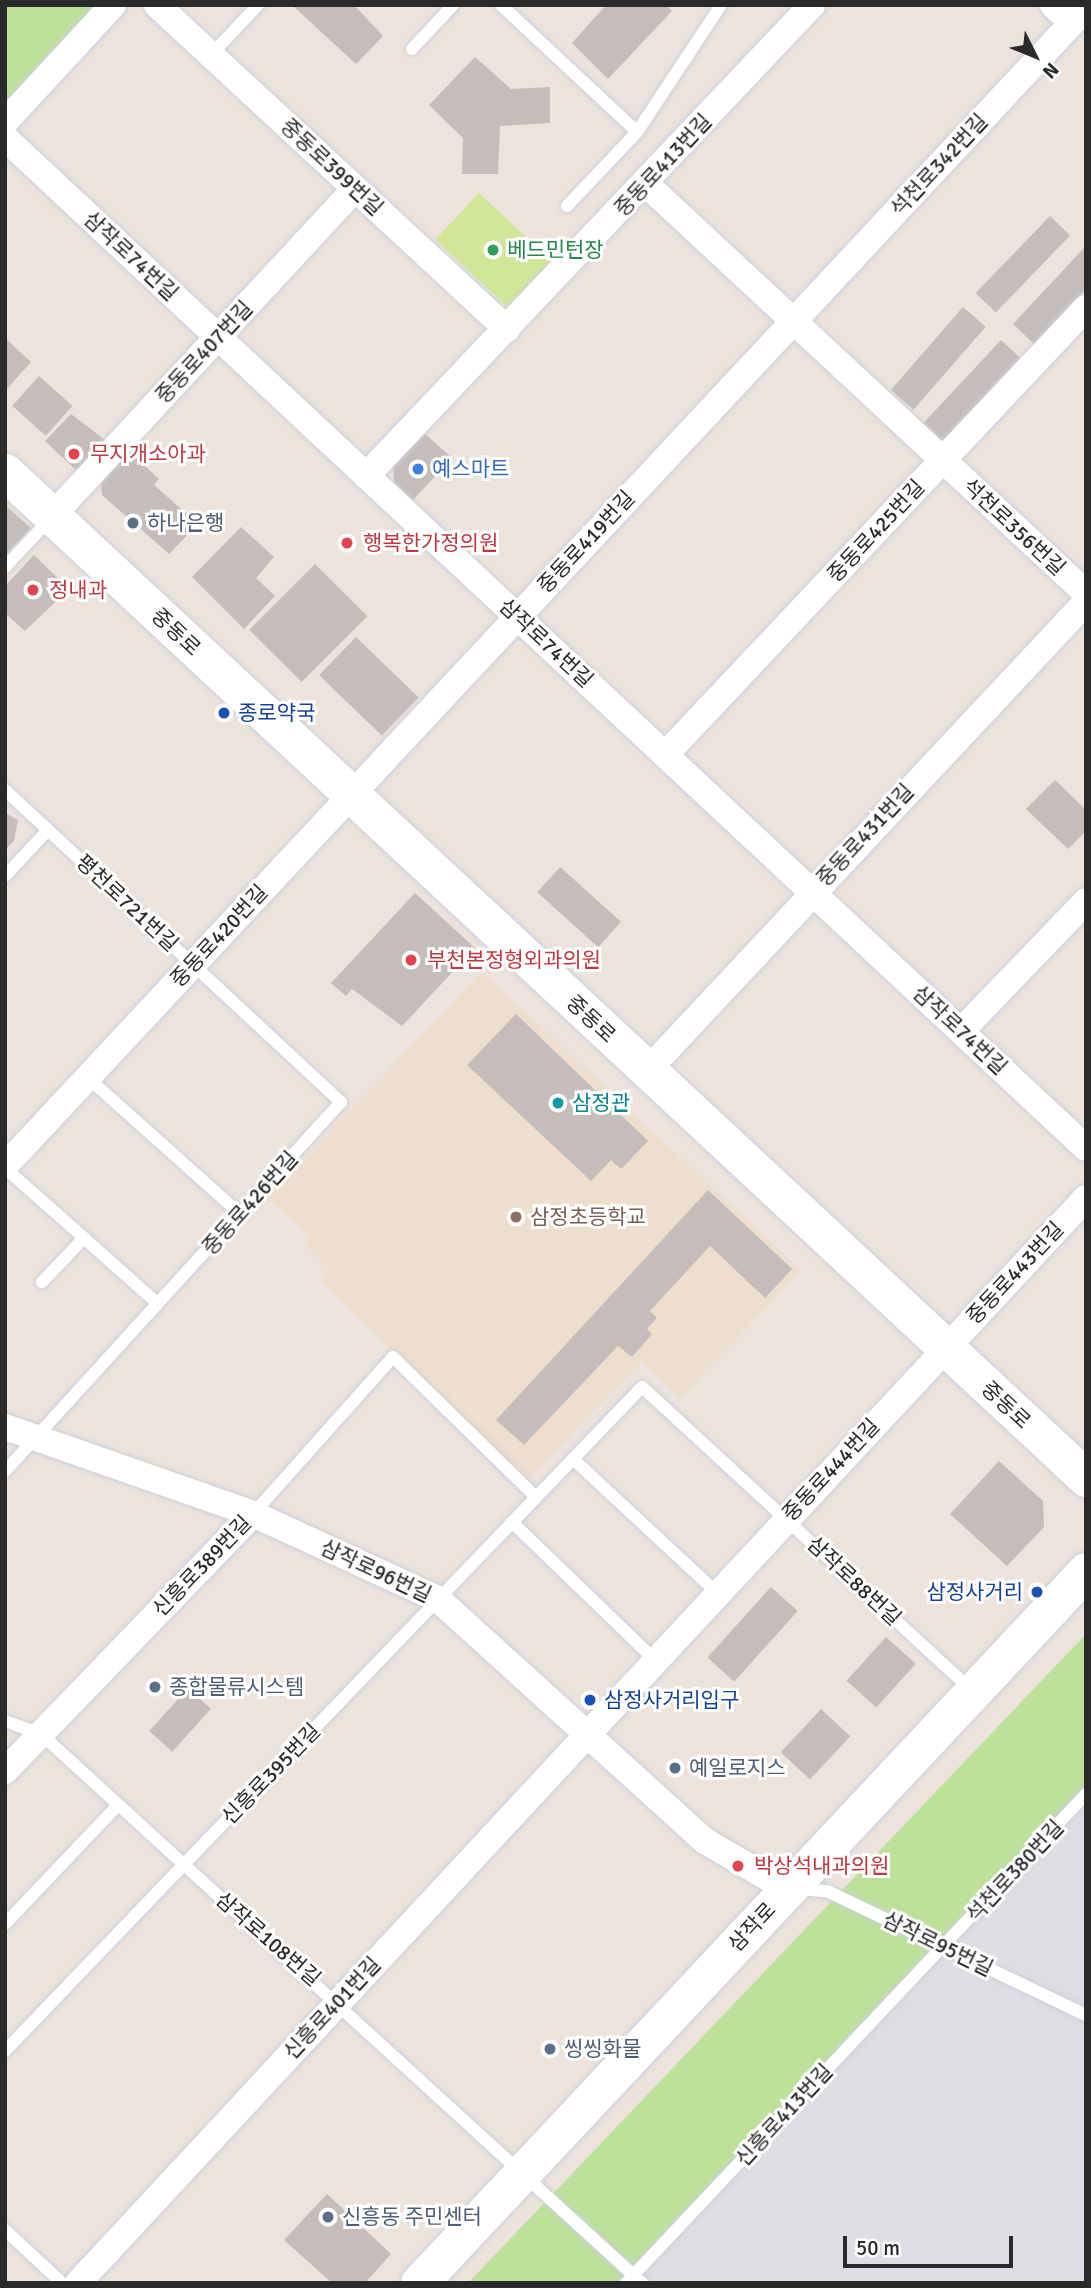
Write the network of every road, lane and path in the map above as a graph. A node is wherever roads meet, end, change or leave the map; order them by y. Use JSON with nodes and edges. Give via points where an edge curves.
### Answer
{"nodes":[{"id":1,"x":113,"y":5,"type":"edge"},
{"id":2,"x":158,"y":5,"type":"edge"},
{"id":3,"x":258,"y":5,"type":"edge"},
{"id":4,"x":453,"y":5,"type":"edge"},
{"id":5,"x":501,"y":5,"type":"edge"},
{"id":6,"x":721,"y":5,"type":"edge"},
{"id":7,"x":812,"y":5,"type":"edge"},
{"id":8,"x":1070,"y":12,"type":"edge"},
{"id":9,"x":412,"y":49,"type":"dead end"},
{"id":10,"x":211,"y":55,"type":"junction"},
{"id":11,"x":5,"y":122,"type":"edge"},
{"id":12,"x":637,"y":132,"type":"junction"},
{"id":13,"x":5,"y":138,"type":"edge"},
{"id":14,"x":646,"y":184,"type":"junction"},
{"id":15,"x":355,"y":188,"type":"junction"},
{"id":16,"x":567,"y":206,"type":"dead end"},
{"id":17,"x":1086,"y":307,"type":"edge"},
{"id":18,"x":793,"y":321,"type":"junction"},
{"id":19,"x":507,"y":329,"type":"junction"},
{"id":20,"x":218,"y":337,"type":"junction"},
{"id":21,"x":943,"y":460,"type":"junction"},
{"id":22,"x":5,"y":472,"type":"edge"},
{"id":23,"x":366,"y":476,"type":"junction"},
{"id":24,"x":52,"y":516,"type":"junction"},
{"id":25,"x":5,"y":567,"type":"edge"},
{"id":26,"x":1086,"y":593,"type":"edge"},
{"id":27,"x":1086,"y":602,"type":"edge"},
{"id":28,"x":517,"y":616,"type":"junction"},
{"id":29,"x":666,"y":755,"type":"junction"},
{"id":30,"x":5,"y":790,"type":"edge"},
{"id":31,"x":350,"y":794,"type":"junction"},
{"id":32,"x":48,"y":830,"type":"junction"},
{"id":33,"x":5,"y":876,"type":"edge"},
{"id":34,"x":812,"y":892,"type":"junction"},
{"id":35,"x":1086,"y":901,"type":"edge"},
{"id":36,"x":193,"y":964,"type":"junction"},
{"id":37,"x":961,"y":1031,"type":"junction"},
{"id":38,"x":647,"y":1071,"type":"junction"},
{"id":39,"x":88,"y":1077,"type":"junction"},
{"id":40,"x":341,"y":1102,"type":"joint"},
{"id":41,"x":1086,"y":1148,"type":"edge"},
{"id":42,"x":5,"y":1167,"type":"edge"},
{"id":43,"x":1086,"y":1198,"type":"edge"},
{"id":44,"x":240,"y":1214,"type":"junction"},
{"id":45,"x":84,"y":1238,"type":"junction"},
{"id":46,"x":42,"y":1282,"type":"dead end"},
{"id":47,"x":158,"y":1304,"type":"junction"},
{"id":48,"x":945,"y":1348,"type":"junction"},
{"id":49,"x":642,"y":1387,"type":"joint"},
{"id":50,"x":5,"y":1427,"type":"edge"},
{"id":51,"x":36,"y":1438,"type":"junction"},
{"id":52,"x":573,"y":1458,"type":"junction"},
{"id":53,"x":5,"y":1471,"type":"edge"},
{"id":54,"x":1086,"y":1478,"type":"edge"},
{"id":55,"x":536,"y":1497,"type":"junction"},
{"id":56,"x":253,"y":1514,"type":"junction"},
{"id":57,"x":786,"y":1519,"type":"junction"},
{"id":58,"x":512,"y":1522,"type":"junction"},
{"id":59,"x":1086,"y":1571,"type":"edge"},
{"id":60,"x":717,"y":1593,"type":"junction"},
{"id":61,"x":438,"y":1599,"type":"junction"},
{"id":62,"x":655,"y":1660,"type":"junction"},
{"id":63,"x":974,"y":1691,"type":"junction"},
{"id":64,"x":5,"y":1721,"type":"edge"},
{"id":65,"x":41,"y":1734,"type":"junction"},
{"id":66,"x":587,"y":1734,"type":"junction"},
{"id":67,"x":5,"y":1771,"type":"edge"},
{"id":68,"x":1086,"y":1794,"type":"edge"},
{"id":69,"x":118,"y":1805,"type":"junction"},
{"id":70,"x":184,"y":1865,"type":"junction"},
{"id":71,"x":787,"y":1889,"type":"junction"},
{"id":72,"x":5,"y":1924,"type":"edge"},
{"id":73,"x":943,"y":1947,"type":"junction"},
{"id":74,"x":339,"y":2001,"type":"junction"},
{"id":75,"x":1086,"y":2015,"type":"edge"},
{"id":76,"x":5,"y":2051,"type":"edge"},
{"id":77,"x":524,"y":2171,"type":"junction"},
{"id":78,"x":5,"y":2230,"type":"edge"},
{"id":79,"x":634,"y":2280,"type":"edge"},
{"id":80,"x":62,"y":2283,"type":"edge"},
{"id":81,"x":78,"y":2283,"type":"edge"},
{"id":82,"x":419,"y":2283,"type":"edge"}],
"edges":[{"from":1,"to":11,"type":"street"},
{"from":2,"to":10,"type":"street","name":"중동로399번길"},
{"from":3,"to":10,"type":"lane"},
{"from":4,"to":9,"type":"lane"},
{"from":5,"to":12,"type":"lane"},
{"from":6,"to":12,"type":"lane"},
{"from":7,"to":14,"type":"street","name":"중동로413번길"},
{"from":8,"to":18,"type":"street","name":"석천로342번길"},
{"from":10,"to":15,"type":"street","name":"중동로399번길"},
{"from":12,"to":16,"type":"lane"},
{"from":13,"to":20,"type":"street","name":"삼작로74번길"},
{"from":14,"to":18,"type":"street"},
{"from":14,"to":19,"type":"street","name":"중동로413번길"},
{"from":15,"to":19,"type":"street","name":"중동로399번길"},
{"from":15,"to":20,"type":"street","name":"중동로407번길"},
{"from":17,"to":21,"type":"street","name":"중동로425번길"},
{"from":18,"to":21,"type":"street"},
{"from":18,"to":28,"type":"street","name":"중동로419번길"},
{"from":19,"to":23,"type":"street","name":"중동로413번길"},
{"from":20,"to":23,"type":"street","name":"삼작로74번길"},
{"from":20,"to":24,"type":"street","name":"중동로407번길"},
{"from":21,"to":26,"type":"street","name":"석천로356번길"},
{"from":21,"to":29,"type":"street","name":"중동로425번길"},
{"from":22,"to":24,"type":"street","name":"중동로"},
{"from":23,"to":28,"type":"street","name":"삼작로74번길"},
{"from":24,"to":25,"type":"lane"},
{"from":24,"to":31,"type":"street","name":"중동로"},
{"from":27,"to":34,"type":"street","name":"중동로431번길"},
{"from":28,"to":29,"type":"street","name":"삼작로74번길"},
{"from":28,"to":31,"type":"street","name":"중동로419번길"},
{"from":29,"to":34,"type":"street","name":"삼작로74번길"},
{"from":30,"to":32,"type":"lane","name":"평천로721번길"},
{"from":31,"to":36,"type":"street","name":"중동로420번길"},
{"from":31,"to":38,"type":"street","name":"중동로"},
{"from":32,"to":33,"type":"lane"},
{"from":32,"to":36,"type":"lane","name":"평천로721번길"},
{"from":34,"to":37,"type":"street","name":"삼작로74번길"},
{"from":34,"to":38,"type":"street","name":"중동로431번길"},
{"from":35,"to":37,"type":"street"},
{"from":36,"to":39,"type":"street","name":"중동로420번길"},
{"from":36,"to":40,"type":"lane","name":"평천로721번길"},
{"from":37,"to":41,"type":"street","name":"삼작로74번길"},
{"from":38,"to":48,"type":"street","name":"중동로"},
{"from":39,"to":42,"type":"street","name":"중동로420번길"},
{"from":39,"to":44,"type":"lane"},
{"from":40,"to":44,"type":"lane","name":"중동로426번길"},
{"from":42,"to":45,"type":"lane","name":"중동로420번길"},
{"from":43,"to":48,"type":"street","name":"중동로443번길"},
{"from":44,"to":47,"type":"lane","name":"중동로426번길"},
{"from":45,"to":46,"type":"lane"},
{"from":45,"to":47,"type":"lane"},
{"from":47,"to":51,"type":"lane","name":"중동로426번길"},
{"from":48,"to":54,"type":"street","name":"중동로"},
{"from":48,"to":57,"type":"street","name":"중동로444번길"},
{"from":49,"to":52,"type":"lane","name":"신흥로395번길"},
{"from":49,"to":57,"type":"lane","name":"삼작로88번길"},
{"from":50,"to":51,"type":"street","name":"삼작로96번길"},
{"from":51,"to":53,"type":"lane","name":"중동로426번길"},
{"from":51,"to":56,"type":"street","name":"삼작로96번길"},
{"from":52,"to":55,"type":"lane","name":"신흥로395번길"},
{"from":52,"to":60,"type":"lane"},
{"from":55,"to":56,"type":"lane","name":"신흥로389번길","via":[[393,1357]]},
{"from":55,"to":58,"type":"lane","name":"신흥로395번길"},
{"from":56,"to":61,"type":"street","name":"삼작로96번길"},
{"from":56,"to":65,"type":"street","name":"신흥로389번길"},
{"from":57,"to":60,"type":"street","name":"중동로444번길"},
{"from":57,"to":63,"type":"lane","name":"삼작로88번길"},
{"from":58,"to":61,"type":"lane","name":"신흥로395번길"},
{"from":58,"to":62,"type":"lane"},
{"from":59,"to":63,"type":"street","name":"삼작로"},
{"from":60,"to":62,"type":"street","name":"중동로444번길"},
{"from":61,"to":66,"type":"street","name":"삼작로96번길"},
{"from":61,"to":70,"type":"lane","name":"신흥로395번길"},
{"from":62,"to":66,"type":"street","name":"중동로444번길"},
{"from":63,"to":71,"type":"street","name":"삼작로"},
{"from":64,"to":65,"type":"lane","name":"삼작로108번길"},
{"from":65,"to":67,"type":"street","name":"신흥로389번길"},
{"from":65,"to":69,"type":"lane","name":"삼작로108번길"},
{"from":66,"to":71,"type":"street","name":"삼작로96번길","via":[[705,1841]]},
{"from":66,"to":74,"type":"street","name":"신흥로401번길"},
{"from":68,"to":73,"type":"lane","name":"석천로380번길"},
{"from":69,"to":70,"type":"lane","name":"삼작로108번길"},
{"from":69,"to":72,"type":"lane"},
{"from":70,"to":74,"type":"lane","name":"삼작로108번길"},
{"from":70,"to":76,"type":"lane","name":"신흥로395번길"},
{"from":71,"to":73,"type":"lane","name":"삼작로95번길","via":[[827,1891]]},
{"from":71,"to":77,"type":"street","name":"삼작로"},
{"from":73,"to":75,"type":"lane","name":"삼작로95번길"},
{"from":73,"to":79,"type":"lane","name":"신흥로413번길"},
{"from":74,"to":77,"type":"lane","name":"삼작로108번길"},
{"from":74,"to":81,"type":"street","name":"신흥로401번길"},
{"from":77,"to":79,"type":"lane","name":"삼작로108번길"},
{"from":77,"to":82,"type":"street","name":"삼작로"},
{"from":78,"to":80,"type":"lane"}]}
